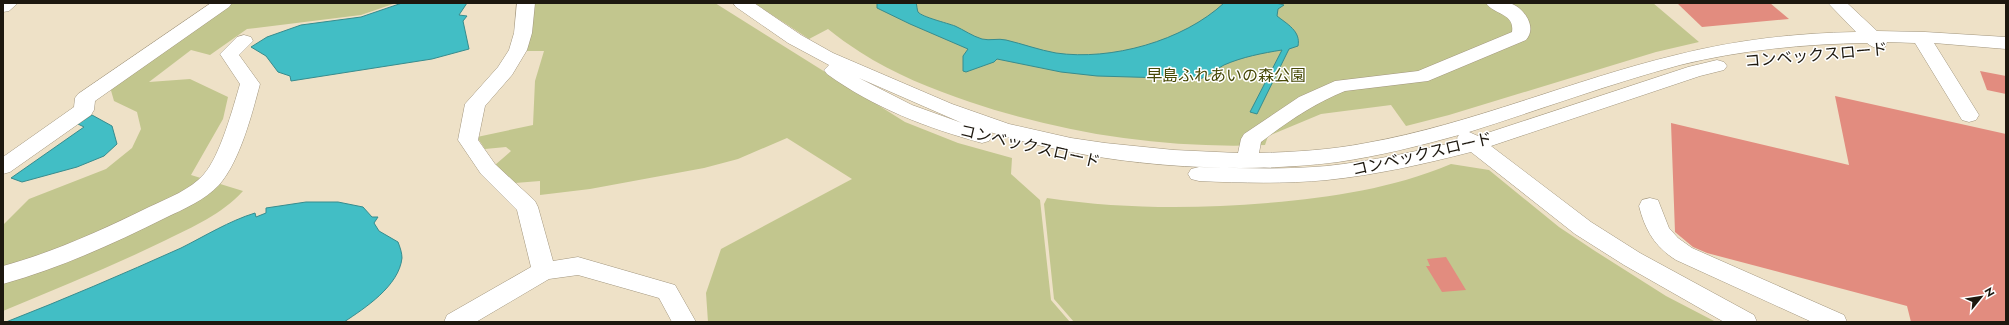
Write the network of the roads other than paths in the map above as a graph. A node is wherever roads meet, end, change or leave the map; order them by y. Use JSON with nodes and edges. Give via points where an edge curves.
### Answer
{"nodes":[{"id":1,"x":9,"y":3,"type":"edge"},
{"id":2,"x":223,"y":3,"type":"edge"},
{"id":3,"x":526,"y":3,"type":"edge"},
{"id":4,"x":742,"y":3,"type":"edge"},
{"id":5,"x":1495,"y":3,"type":"edge"},
{"id":6,"x":1837,"y":3,"type":"edge"},
{"id":7,"x":3,"y":6,"type":"edge"},
{"id":8,"x":244,"y":41,"type":"dead end"},
{"id":9,"x":1878,"y":43,"type":"junction"},
{"id":10,"x":2006,"y":43,"type":"edge"},
{"id":11,"x":1924,"y":44,"type":"junction"},
{"id":12,"x":804,"y":46,"type":"junction"},
{"id":13,"x":2006,"y":55,"type":"edge"},
{"id":14,"x":1970,"y":115,"type":"dead end"},
{"id":15,"x":1455,"y":129,"type":"junction"},
{"id":16,"x":1474,"y":144,"type":"junction"},
{"id":17,"x":1247,"y":160,"type":"junction"},
{"id":18,"x":3,"y":168,"type":"edge"},
{"id":19,"x":1650,"y":206,"type":"dead end"},
{"id":20,"x":544,"y":271,"type":"junction"},
{"id":21,"x":3,"y":275,"type":"edge"},
{"id":22,"x":456,"y":322,"type":"edge"},
{"id":23,"x":684,"y":322,"type":"edge"},
{"id":24,"x":1744,"y":322,"type":"edge"},
{"id":25,"x":1834,"y":322,"type":"edge"}],
"edges":[{"from":1,"to":7,"type":"street"},
{"from":2,"to":18,"type":"street","via":[[84,98],[84,110]]},
{"from":3,"to":20,"type":"street","via":[[523,33],[518,50],[505,70],[475,104],[468,140],[488,169],[527,207]]},
{"from":4,"to":12,"type":"street"},
{"from":5,"to":17,"type":"street","via":[[1513,11],[1523,27],[1519,36],[1410,80],[1342,85],[1330,90],[1270,125],[1251,140]]},
{"from":6,"to":9,"type":"street"},
{"from":8,"to":21,"type":"street","via":[[229,54],[250,84],[224,156],[213,178],[179,201],[80,249]]},
{"from":9,"to":11,"type":"street","name":"コンベックスロード"},
{"from":9,"to":15,"type":"street","name":"コンベックスロード","via":[[1761,45],[1678,60]]},
{"from":9,"to":16,"type":"street","name":"コンベックスロード","via":[[1744,60],[1696,71]]},
{"from":10,"to":11,"type":"street","name":"コンベックスロード"},
{"from":11,"to":13,"type":"street","name":"コンベックスロード"},
{"from":11,"to":14,"type":"street"},
{"from":12,"to":16,"type":"street","name":"コンベックスロード","via":[[851,83],[896,106],[939,123],[1019,146],[1098,163],[1200,174],[1343,171],[1399,162]]},
{"from":12,"to":17,"type":"street","name":"コンベックスロード","via":[[911,95],[971,119],[1023,134],[1065,144],[1137,155],[1197,160]]},
{"from":15,"to":16,"type":"street"},
{"from":15,"to":17,"type":"street","name":"コンベックスロード","via":[[1368,150],[1308,158]]},
{"from":16,"to":24,"type":"street","via":[[1583,228],[1632,259]]},
{"from":19,"to":25,"type":"street","via":[[1655,224],[1669,245]]},
{"from":20,"to":22,"type":"street"},
{"from":20,"to":23,"type":"street","via":[[578,266],[667,291]]}]}
